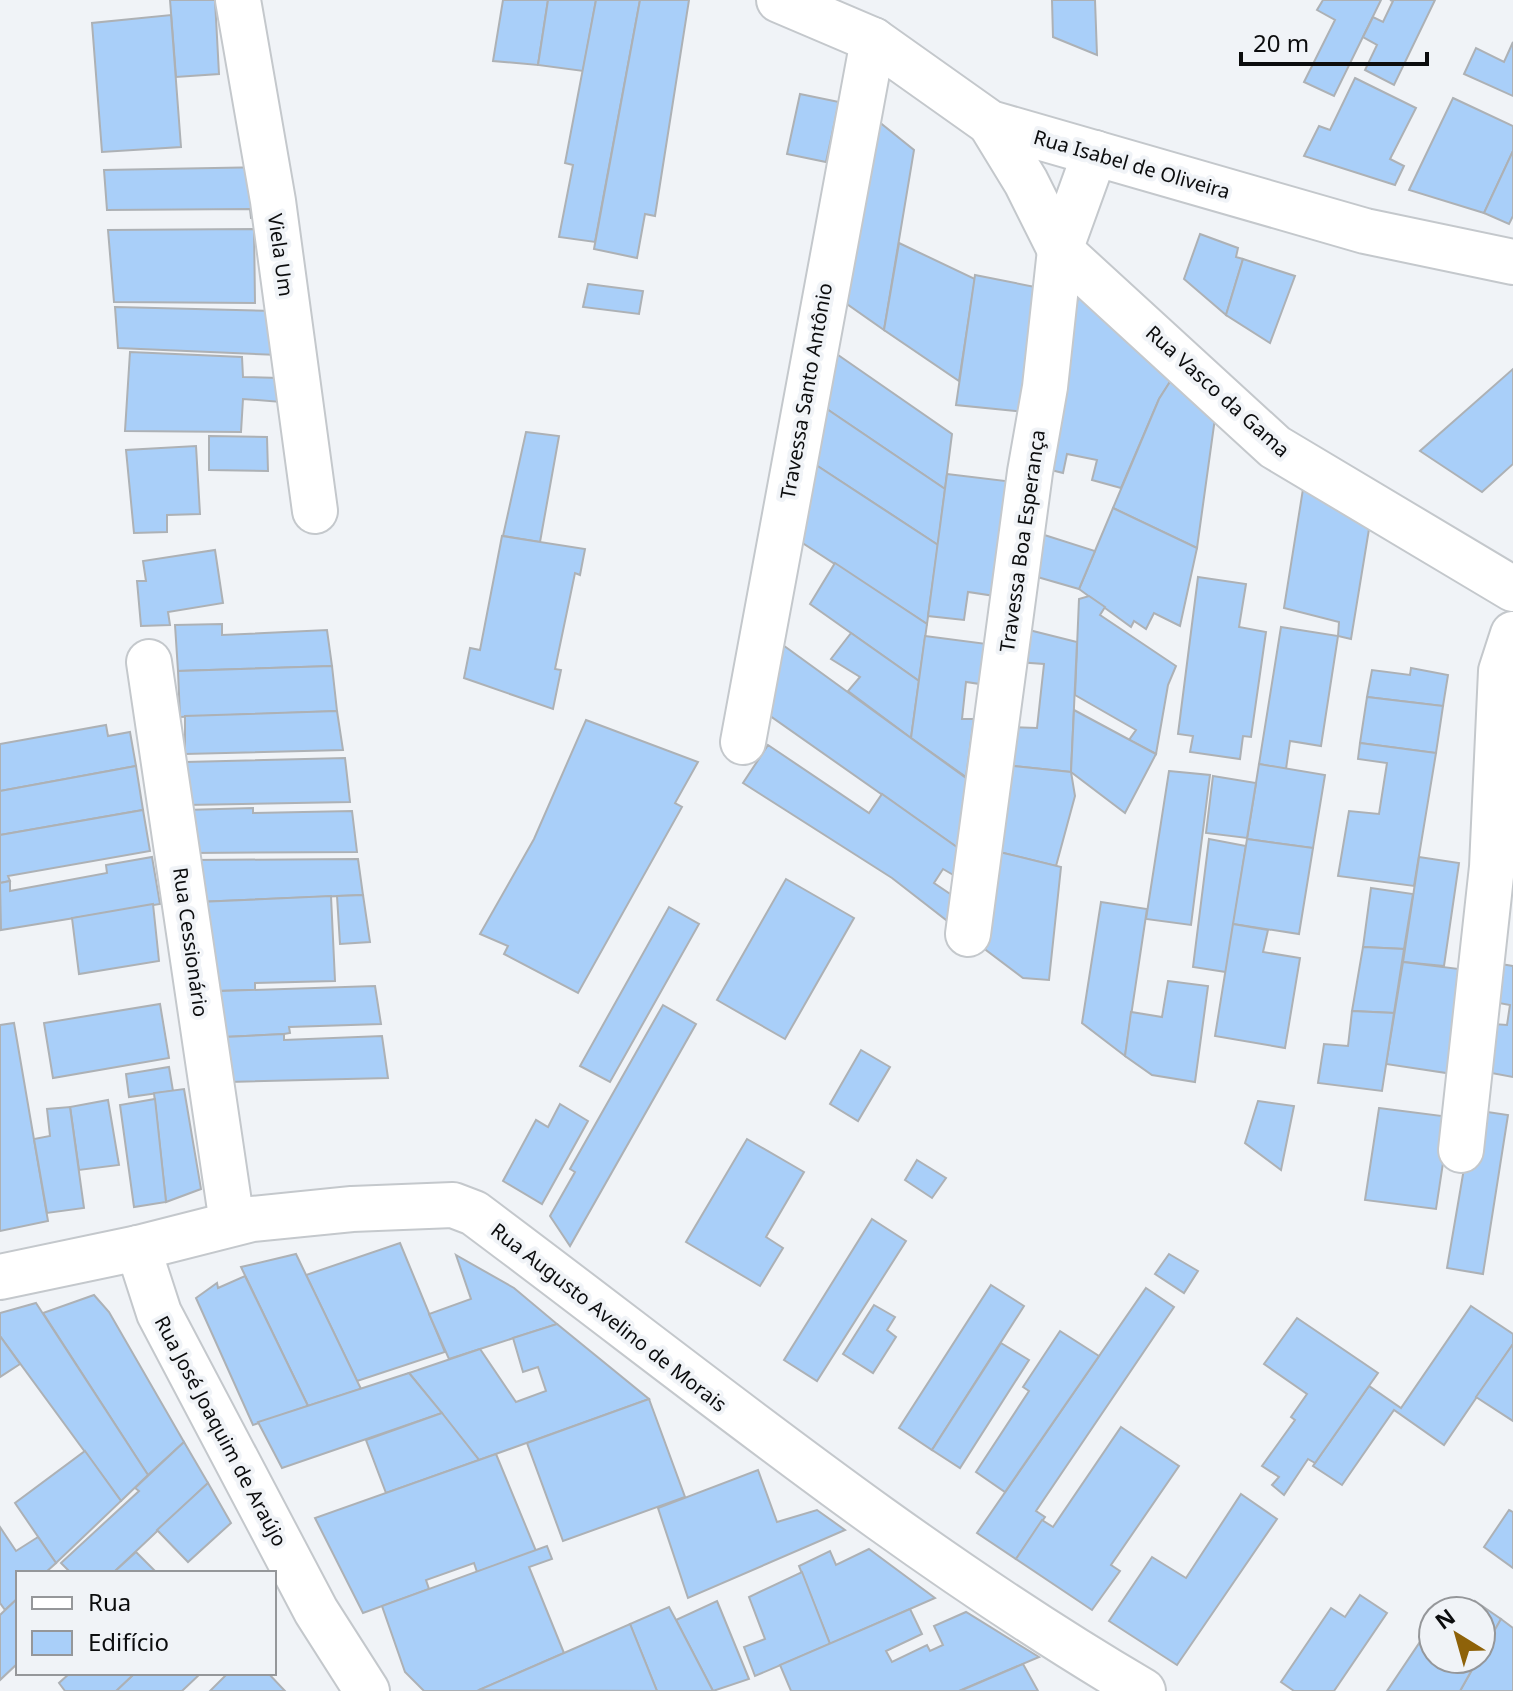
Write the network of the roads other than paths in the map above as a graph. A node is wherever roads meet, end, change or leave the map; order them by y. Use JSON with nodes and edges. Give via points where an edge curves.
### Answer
{"nodes":[{"id":1,"x":238,"y":0,"type":"edge"},
{"id":2,"x":779,"y":0,"type":"edge"},
{"id":3,"x":873,"y":40,"type":"junction"},
{"id":4,"x":990,"y":123,"type":"junction"},
{"id":5,"x":1095,"y":153,"type":"junction"},
{"id":6,"x":1060,"y":250,"type":"junction"},
{"id":7,"x":1513,"y":262,"type":"edge"},
{"id":8,"x":315,"y":511,"type":"dead end"},
{"id":9,"x":1513,"y":589,"type":"edge"},
{"id":10,"x":1513,"y":634,"type":"edge"},
{"id":11,"x":149,"y":662,"type":"dead end"},
{"id":12,"x":743,"y":742,"type":"dead end"},
{"id":13,"x":968,"y":934,"type":"dead end"},
{"id":14,"x":1461,"y":1150,"type":"dead end"},
{"id":15,"x":232,"y":1223,"type":"junction"},
{"id":16,"x":138,"y":1248,"type":"junction"},
{"id":17,"x":0,"y":1277,"type":"edge"},
{"id":18,"x":367,"y":1691,"type":"edge"},
{"id":19,"x":1143,"y":1691,"type":"edge"}],
"edges":[{"from":1,"to":8,"type":"street","name":"Viela Um","via":[[273,201]]},
{"from":2,"to":3,"type":"street","name":"Rua Isabel de Oliveira"},
{"from":3,"to":4,"type":"street","name":"Rua Isabel de Oliveira"},
{"from":3,"to":12,"type":"street","name":"Travessa Santo Antônio"},
{"from":4,"to":5,"type":"street","name":"Rua Isabel de Oliveira"},
{"from":4,"to":6,"type":"street","name":"Rua Vasco da Gama"},
{"from":5,"to":6,"type":"street","name":"Travessa Boa Esperança"},
{"from":5,"to":7,"type":"street","name":"Rua Isabel de Oliveira","via":[[1365,231]]},
{"from":6,"to":9,"type":"street","name":"Rua Vasco da Gama","via":[[1275,447]]},
{"from":6,"to":13,"type":"street","name":"Travessa Boa Esperança"},
{"from":10,"to":14,"type":"street","via":[[1501,671],[1492,867]]},
{"from":11,"to":15,"type":"street","name":"Rua Cessionário"},
{"from":15,"to":16,"type":"street","name":"Rua Augusto Avelino de Morais"},
{"from":15,"to":19,"type":"street","name":"Rua Augusto Avelino de Morais","via":[[379,1208],[453,1205],[474,1213],[903,1536]]},
{"from":16,"to":17,"type":"street","name":"Rua Augusto Avelino de Morais"},
{"from":16,"to":18,"type":"street","name":"Rua José Joaquim de Araújo","via":[[159,1313],[316,1611]]}]}
